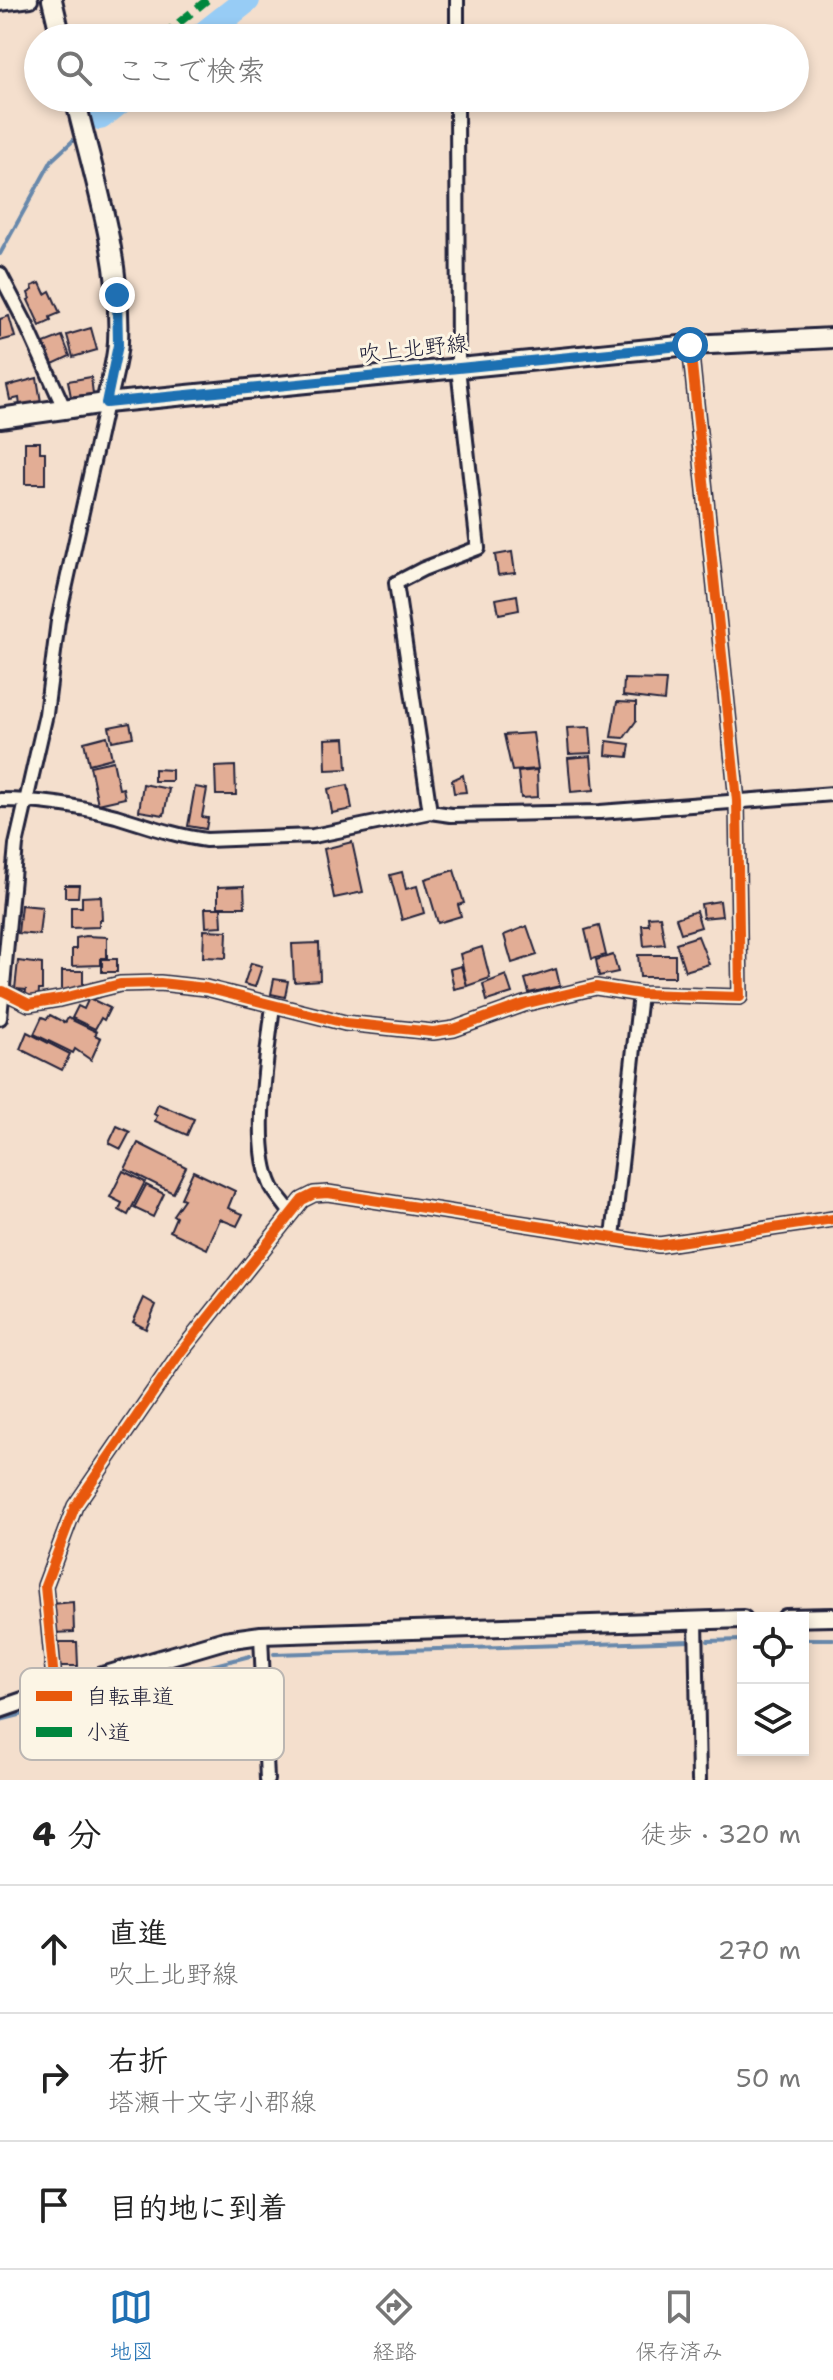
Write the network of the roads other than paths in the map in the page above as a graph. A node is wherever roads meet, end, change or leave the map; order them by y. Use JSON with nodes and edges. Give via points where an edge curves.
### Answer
{"nodes":[{"id":1,"x":31,"y":0,"type":"edge"},
{"id":2,"x":52,"y":0,"type":"edge"},
{"id":3,"x":457,"y":0,"type":"edge"},
{"id":4,"x":0,"y":4,"type":"edge"},
{"id":5,"x":58,"y":24,"type":"edge"},
{"id":6,"x":457,"y":24,"type":"edge"},
{"id":7,"x":79,"y":112,"type":"edge"},
{"id":8,"x":457,"y":112,"type":"edge"},
{"id":9,"x":0,"y":274,"type":"edge"},
{"id":10,"x":833,"y":338,"type":"edge"},
{"id":11,"x":690,"y":345,"type":"junction"},
{"id":12,"x":458,"y":368,"type":"junction"},
{"id":13,"x":106,"y":403,"type":"junction"},
{"id":14,"x":64,"y":408,"type":"junction"},
{"id":15,"x":0,"y":418,"type":"edge"},
{"id":16,"x":833,"y":794,"type":"edge"},
{"id":17,"x":0,"y":800,"type":"edge"},
{"id":18,"x":27,"y":800,"type":"junction"},
{"id":19,"x":737,"y":801,"type":"junction"},
{"id":20,"x":430,"y":812,"type":"junction"},
{"id":21,"x":2,"y":972,"type":"edge"},
{"id":22,"x":3,"y":991,"type":"junction"},
{"id":23,"x":640,"y":994,"type":"junction"},
{"id":24,"x":273,"y":1005,"type":"junction"},
{"id":25,"x":0,"y":1018,"type":"edge"},
{"id":26,"x":290,"y":1212,"type":"junction"},
{"id":27,"x":833,"y":1219,"type":"edge"},
{"id":28,"x":613,"y":1237,"type":"junction"},
{"id":29,"x":833,"y":1617,"type":"edge"},
{"id":30,"x":809,"y":1618,"type":"edge"},
{"id":31,"x":737,"y":1619,"type":"edge"},
{"id":32,"x":696,"y":1620,"type":"junction"},
{"id":33,"x":261,"y":1635,"type":"junction"},
{"id":34,"x":53,"y":1668,"type":"edge"},
{"id":35,"x":130,"y":1668,"type":"edge"},
{"id":36,"x":262,"y":1668,"type":"edge"},
{"id":37,"x":20,"y":1702,"type":"edge"},
{"id":38,"x":0,"y":1709,"type":"edge"},
{"id":39,"x":266,"y":1760,"type":"edge"},
{"id":40,"x":267,"y":1780,"type":"edge"},
{"id":41,"x":699,"y":1780,"type":"edge"}],
"edges":[{"from":1,"to":4,"type":"street"},
{"from":2,"to":5,"type":"main road"},
{"from":3,"to":6,"type":"street"},
{"from":7,"to":13,"type":"main road","via":[[111,243],[117,295],[118,345]]},
{"from":8,"to":12,"type":"street"},
{"from":9,"to":14,"type":"street"},
{"from":10,"to":11,"type":"main road","name":"吹上北野線"},
{"from":11,"to":12,"type":"main road","name":"吹上北野線"},
{"from":11,"to":19,"type":"street"},
{"from":12,"to":13,"type":"main road","name":"吹上北野線"},
{"from":12,"to":20,"type":"street","via":[[478,548],[396,583]]},
{"from":13,"to":14,"type":"main road","name":"吹上北野線"},
{"from":13,"to":18,"type":"street","via":[[58,621],[46,714]]},
{"from":14,"to":15,"type":"main road","name":"吹上北野線"},
{"from":16,"to":19,"type":"street"},
{"from":17,"to":18,"type":"street"},
{"from":18,"to":20,"type":"street","via":[[206,840],[335,833]]},
{"from":18,"to":21,"type":"street","via":[[16,845]]},
{"from":19,"to":20,"type":"street","via":[[600,812]]},
{"from":19,"to":23,"type":"street","via":[[740,997]]},
{"from":21,"to":22,"type":"street"},
{"from":22,"to":24,"type":"street","via":[[29,1004],[120,984],[160,983]]},
{"from":22,"to":25,"type":"street"},
{"from":23,"to":24,"type":"street","via":[[596,987],[433,1032],[345,1023]]},
{"from":23,"to":28,"type":"street"},
{"from":24,"to":26,"type":"street","via":[[262,1132],[272,1187]]},
{"from":26,"to":28,"type":"street","via":[[314,1194],[328,1193]]},
{"from":26,"to":34,"type":"street","via":[[180,1353],[75,1506],[45,1586]]},
{"from":27,"to":28,"type":"street","via":[[673,1245]]},
{"from":29,"to":30,"type":"street"},
{"from":31,"to":32,"type":"street"},
{"from":32,"to":33,"type":"street"},
{"from":32,"to":41,"type":"street"},
{"from":33,"to":35,"type":"street"},
{"from":33,"to":36,"type":"street"},
{"from":37,"to":38,"type":"street"},
{"from":39,"to":40,"type":"street"}]}
